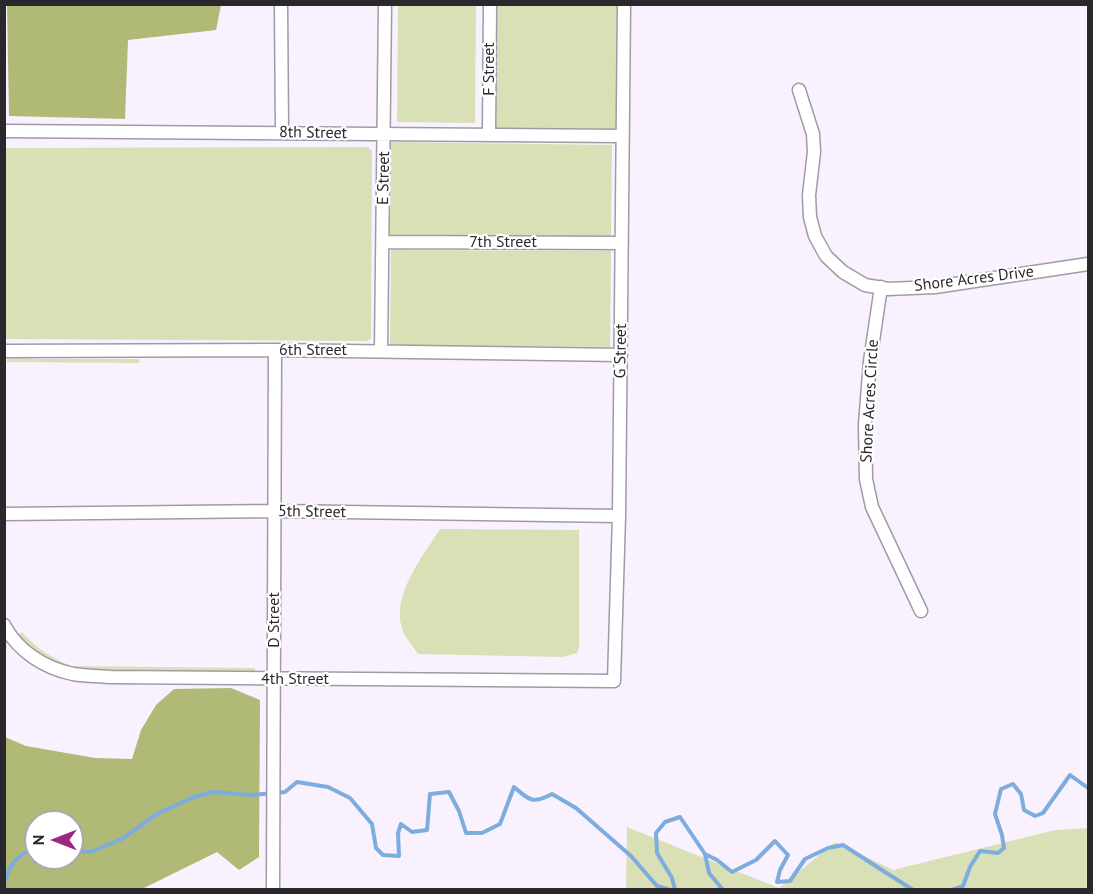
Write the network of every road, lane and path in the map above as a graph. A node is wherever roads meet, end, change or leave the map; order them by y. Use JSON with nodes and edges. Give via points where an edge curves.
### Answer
{"nodes":[{"id":1,"x":281,"y":4,"type":"edge"},
{"id":2,"x":385,"y":4,"type":"edge"},
{"id":3,"x":490,"y":4,"type":"edge"},
{"id":4,"x":624,"y":4,"type":"edge"},
{"id":5,"x":799,"y":90,"type":"dead end"},
{"id":6,"x":4,"y":131,"type":"edge"},
{"id":7,"x":282,"y":132,"type":"junction"},
{"id":8,"x":385,"y":134,"type":"junction"},
{"id":9,"x":489,"y":134,"type":"junction"},
{"id":10,"x":622,"y":136,"type":"junction"},
{"id":11,"x":384,"y":242,"type":"junction"},
{"id":12,"x":622,"y":243,"type":"junction"},
{"id":13,"x":1089,"y":264,"type":"edge"},
{"id":14,"x":881,"y":288,"type":"junction"},
{"id":15,"x":275,"y":350,"type":"junction"},
{"id":16,"x":4,"y":351,"type":"edge"},
{"id":17,"x":381,"y":351,"type":"junction"},
{"id":18,"x":621,"y":355,"type":"junction"},
{"id":19,"x":274,"y":511,"type":"junction"},
{"id":20,"x":4,"y":514,"type":"edge"},
{"id":21,"x":619,"y":516,"type":"junction"},
{"id":22,"x":921,"y":611,"type":"dead end"},
{"id":23,"x":6,"y":628,"type":"edge"},
{"id":24,"x":274,"y":679,"type":"junction"},
{"id":25,"x":597,"y":681,"type":"joint"},
{"id":26,"x":273,"y":890,"type":"edge"}],
"edges":[{"from":1,"to":7,"type":"street"},
{"from":2,"to":8,"type":"street","name":"E Street"},
{"from":3,"to":9,"type":"street","name":"F Street"},
{"from":4,"to":10,"type":"street","name":"G Street"},
{"from":5,"to":14,"type":"street","name":"Shore Acres Drive","via":[[813,134],[809,195],[815,236],[826,256],[843,272],[865,285]]},
{"from":6,"to":7,"type":"street","name":"8th Street"},
{"from":7,"to":8,"type":"street","name":"8th Street"},
{"from":8,"to":9,"type":"street","name":"8th Street"},
{"from":8,"to":11,"type":"street","name":"E Street"},
{"from":9,"to":10,"type":"street","name":"8th Street"},
{"from":10,"to":12,"type":"street","name":"G Street"},
{"from":11,"to":12,"type":"street","name":"7th Street"},
{"from":11,"to":17,"type":"street","name":"E Street"},
{"from":12,"to":18,"type":"street","name":"G Street"},
{"from":13,"to":14,"type":"street","name":"Shore Acres Drive","via":[[935,287]]},
{"from":14,"to":22,"type":"street","name":"Shore Acres Circle","via":[[865,424],[866,479],[872,507]]},
{"from":15,"to":16,"type":"street","name":"6th Street"},
{"from":15,"to":17,"type":"street","name":"6th Street"},
{"from":15,"to":19,"type":"street","name":"D Street"},
{"from":17,"to":18,"type":"street","name":"6th Street"},
{"from":18,"to":21,"type":"street","name":"G Street"},
{"from":19,"to":20,"type":"street","name":"5th Street"},
{"from":19,"to":21,"type":"street","name":"5th Street"},
{"from":19,"to":24,"type":"street","name":"D Street"},
{"from":21,"to":25,"type":"street","name":"G Street","via":[[614,681]]},
{"from":23,"to":24,"type":"street","name":"4th Street","via":[[22,649],[37,660],[73,674]]},
{"from":24,"to":25,"type":"street","name":"4th Street"},
{"from":24,"to":26,"type":"street","name":"D Street"}]}
